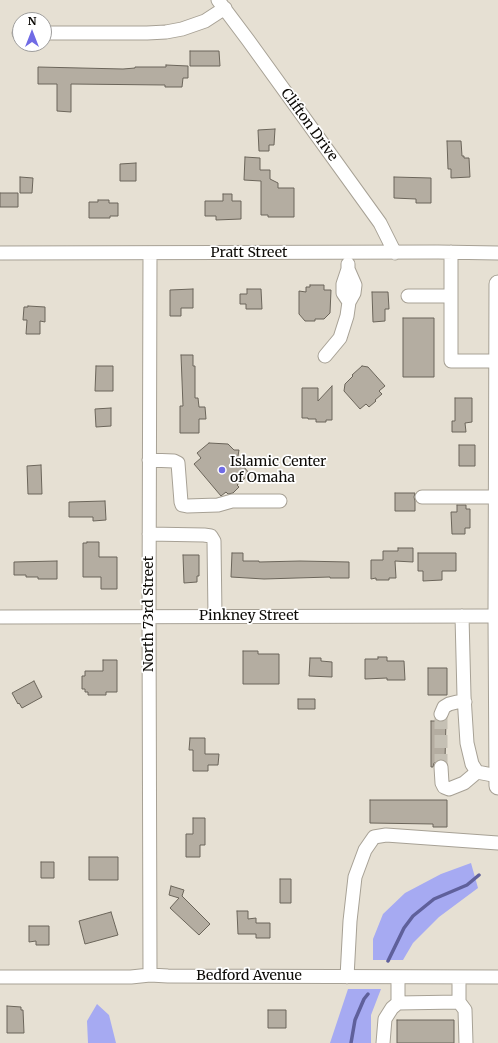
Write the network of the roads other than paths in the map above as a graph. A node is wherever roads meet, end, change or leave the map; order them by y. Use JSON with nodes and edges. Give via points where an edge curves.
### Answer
{"nodes":[{"id":1,"x":222,"y":4,"type":"edge"},
{"id":2,"x":52,"y":33,"type":"edge"},
{"id":3,"x":451,"y":252,"type":"junction"},
{"id":4,"x":0,"y":253,"type":"edge"},
{"id":5,"x":150,"y":253,"type":"junction"},
{"id":6,"x":350,"y":253,"type":"junction"},
{"id":7,"x":395,"y":253,"type":"junction"},
{"id":8,"x":498,"y":254,"type":"edge"},
{"id":9,"x":498,"y":284,"type":"edge"},
{"id":10,"x":408,"y":296,"type":"dead end"},
{"id":11,"x":451,"y":296,"type":"junction"},
{"id":12,"x":325,"y":356,"type":"dead end"},
{"id":13,"x":498,"y":361,"type":"edge"},
{"id":14,"x":149,"y":460,"type":"junction"},
{"id":15,"x":422,"y":497,"type":"dead end"},
{"id":16,"x":497,"y":497,"type":"edge"},
{"id":17,"x":280,"y":501,"type":"dead end"},
{"id":18,"x":149,"y":534,"type":"junction"},
{"id":19,"x":215,"y":616,"type":"junction"},
{"id":20,"x":462,"y":616,"type":"junction"},
{"id":21,"x":498,"y":616,"type":"edge"},
{"id":22,"x":0,"y":617,"type":"edge"},
{"id":23,"x":149,"y":617,"type":"junction"},
{"id":24,"x":465,"y":702,"type":"junction"},
{"id":25,"x":441,"y":714,"type":"dead end"},
{"id":26,"x":441,"y":767,"type":"tunnel mouth"},
{"id":27,"x":477,"y":772,"type":"junction"},
{"id":28,"x":498,"y":776,"type":"edge"},
{"id":29,"x":498,"y":786,"type":"edge"},
{"id":30,"x":498,"y":843,"type":"edge"},
{"id":31,"x":150,"y":975,"type":"junction"},
{"id":32,"x":0,"y":977,"type":"edge"},
{"id":33,"x":347,"y":977,"type":"junction"},
{"id":34,"x":398,"y":977,"type":"junction"},
{"id":35,"x":459,"y":977,"type":"junction"},
{"id":36,"x":498,"y":977,"type":"edge"},
{"id":37,"x":459,"y":1002,"type":"junction"},
{"id":38,"x":398,"y":1003,"type":"junction"},
{"id":39,"x":383,"y":1043,"type":"edge"},
{"id":40,"x":466,"y":1043,"type":"edge"}],
"edges":[{"from":1,"to":2,"type":"street","via":[[205,21],[166,32]]},
{"from":1,"to":7,"type":"street","name":"Clifton Drive","via":[[380,223]]},
{"from":3,"to":7,"type":"street","name":"Pratt Street"},
{"from":3,"to":8,"type":"street","name":"Pratt Street"},
{"from":3,"to":11,"type":"street"},
{"from":4,"to":5,"type":"street","name":"Pratt Street"},
{"from":5,"to":6,"type":"street","name":"Pratt Street"},
{"from":5,"to":14,"type":"street","name":"North 73rd Street"},
{"from":6,"to":7,"type":"street","name":"Pratt Street"},
{"from":6,"to":12,"type":"street","via":[[343,284],[343,293],[349,302],[347,316],[340,338]]},
{"from":9,"to":13,"type":"main road"},
{"from":10,"to":11,"type":"street"},
{"from":11,"to":13,"type":"street","via":[[451,361]]},
{"from":13,"to":16,"type":"main road"},
{"from":14,"to":17,"type":"street","via":[[178,463],[182,505]]},
{"from":14,"to":18,"type":"street","name":"North 73rd Street"},
{"from":15,"to":16,"type":"street"},
{"from":16,"to":21,"type":"main road"},
{"from":18,"to":19,"type":"street","via":[[210,536],[214,541]]},
{"from":18,"to":23,"type":"street","name":"North 73rd Street"},
{"from":19,"to":20,"type":"street","name":"Pinkney Street"},
{"from":19,"to":23,"type":"street","name":"Pinkney Street"},
{"from":20,"to":21,"type":"street","name":"Pinkney Street"},
{"from":20,"to":24,"type":"street"},
{"from":21,"to":28,"type":"main road"},
{"from":22,"to":23,"type":"street","name":"Pinkney Street"},
{"from":23,"to":31,"type":"street","name":"North 73rd Street"},
{"from":24,"to":25,"type":"street","via":[[449,704],[444,707]]},
{"from":24,"to":27,"type":"street","via":[[468,743],[472,764]]},
{"from":26,"to":27,"type":"street","via":[[442,783],[450,789],[464,783]]},
{"from":27,"to":28,"type":"street"},
{"from":28,"to":29,"type":"main road"},
{"from":30,"to":33,"type":"street","via":[[386,835],[374,837],[365,850],[355,877]]},
{"from":31,"to":32,"type":"street","name":"Bedford Avenue"},
{"from":31,"to":33,"type":"street","name":"Bedford Avenue"},
{"from":33,"to":34,"type":"street","name":"Bedford Avenue"},
{"from":34,"to":35,"type":"street","name":"Bedford Avenue"},
{"from":34,"to":38,"type":"street"},
{"from":35,"to":36,"type":"street","name":"Bedford Avenue"},
{"from":35,"to":37,"type":"street"},
{"from":37,"to":38,"type":"street"},
{"from":37,"to":40,"type":"street","via":[[465,1010]]},
{"from":38,"to":39,"type":"street","via":[[385,1019]]}]}
